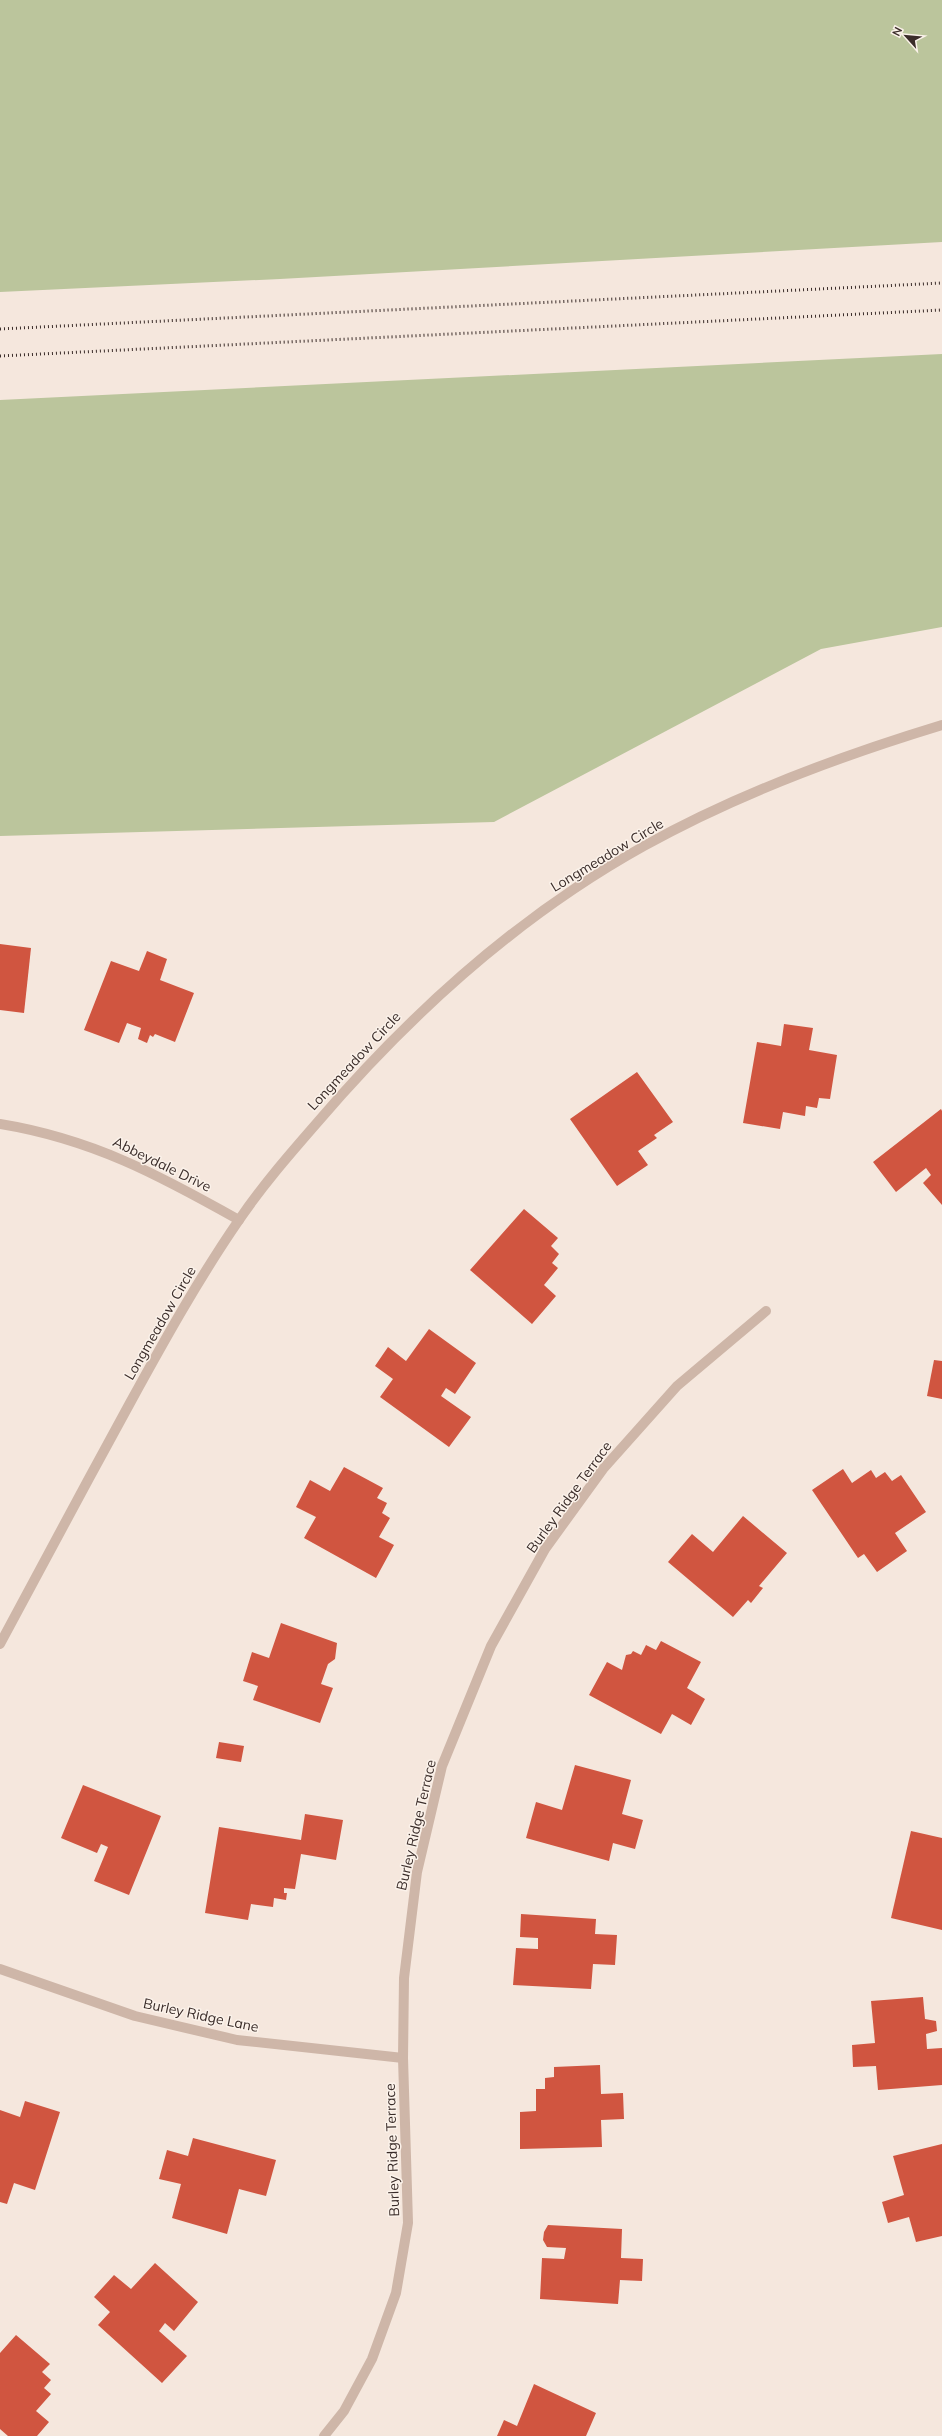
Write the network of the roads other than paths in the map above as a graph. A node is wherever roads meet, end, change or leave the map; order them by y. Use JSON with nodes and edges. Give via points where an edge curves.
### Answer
{"nodes":[{"id":1,"x":942,"y":725,"type":"edge"},
{"id":2,"x":0,"y":1124,"type":"edge"},
{"id":3,"x":239,"y":1220,"type":"junction"},
{"id":4,"x":766,"y":1311,"type":"dead end"},
{"id":5,"x":0,"y":1644,"type":"edge"},
{"id":6,"x":0,"y":1968,"type":"edge"},
{"id":7,"x":402,"y":2058,"type":"junction"},
{"id":8,"x":324,"y":2436,"type":"edge"}],
"edges":[{"from":1,"to":3,"type":"street","name":"Longmeadow Circle","via":[[864,748],[751,793],[645,845],[574,888],[487,954],[415,1017],[354,1080],[283,1162]]},
{"from":2,"to":3,"type":"street","name":"Abbeydale Drive","via":[[78,1142],[121,1158],[173,1182]]},
{"from":3,"to":5,"type":"street","name":"Longmeadow Circle","via":[[169,1333]]},
{"from":4,"to":7,"type":"street","name":"Burley Ridge Terrace","via":[[677,1386],[603,1469],[545,1549],[491,1646],[442,1766],[417,1872],[404,1978]]},
{"from":6,"to":7,"type":"street","name":"Burley Ridge Lane","via":[[135,2016],[237,2040]]},
{"from":7,"to":8,"type":"street","name":"Burley Ridge Terrace","via":[[408,2223],[396,2293],[372,2359],[344,2411]]}]}
